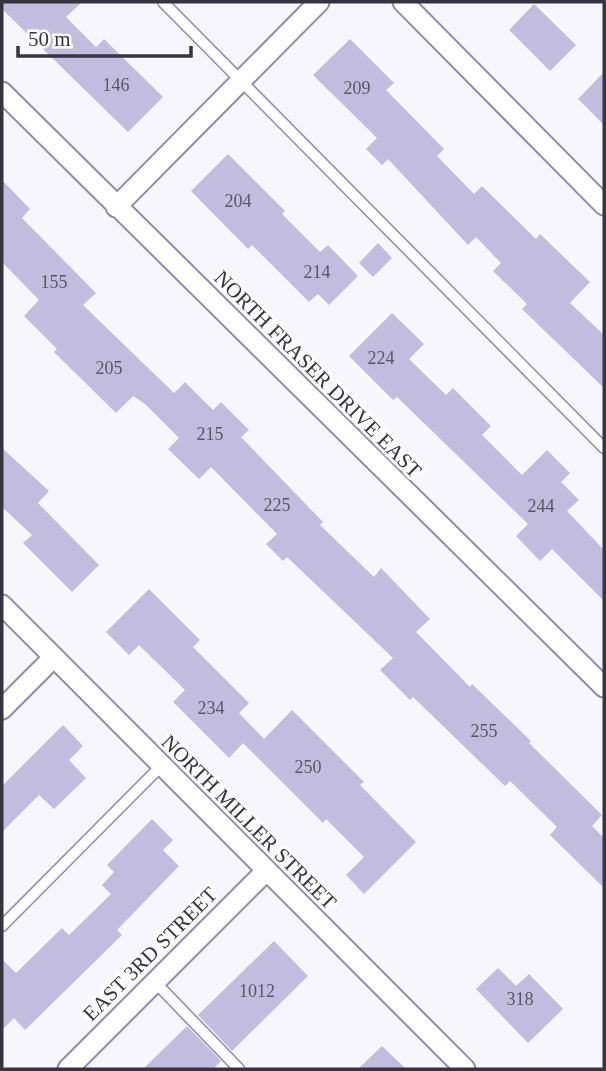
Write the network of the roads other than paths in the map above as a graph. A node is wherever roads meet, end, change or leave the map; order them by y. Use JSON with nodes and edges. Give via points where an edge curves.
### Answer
{"nodes":[{"id":1,"x":163,"y":2,"type":"edge"},
{"id":2,"x":318,"y":2,"type":"edge"},
{"id":3,"x":403,"y":2,"type":"edge"},
{"id":4,"x":242,"y":80,"type":"junction"},
{"id":5,"x":2,"y":92,"type":"edge"},
{"id":6,"x":604,"y":205,"type":"edge"},
{"id":7,"x":116,"y":207,"type":"junction"},
{"id":8,"x":604,"y":448,"type":"edge"},
{"id":9,"x":2,"y":605,"type":"edge"},
{"id":10,"x":54,"y":657,"type":"junction"},
{"id":11,"x":604,"y":687,"type":"edge"},
{"id":12,"x":2,"y":709,"type":"edge"},
{"id":13,"x":162,"y":765,"type":"junction"},
{"id":14,"x":265,"y":872,"type":"junction"},
{"id":15,"x":2,"y":926,"type":"edge"},
{"id":16,"x":155,"y":982,"type":"junction"},
{"id":17,"x":68,"y":1069,"type":"edge"},
{"id":18,"x":239,"y":1069,"type":"edge"},
{"id":19,"x":465,"y":1069,"type":"edge"}],
"edges":[{"from":1,"to":4,"type":"lane"},
{"from":2,"to":4,"type":"street"},
{"from":3,"to":6,"type":"street"},
{"from":4,"to":7,"type":"street"},
{"from":4,"to":8,"type":"lane"},
{"from":5,"to":7,"type":"street","name":"NORTH FRASER DRIVE EAST"},
{"from":7,"to":11,"type":"street","name":"NORTH FRASER DRIVE EAST"},
{"from":9,"to":10,"type":"street","name":"NORTH MILLER STREET"},
{"from":10,"to":12,"type":"street"},
{"from":10,"to":13,"type":"street","name":"NORTH MILLER STREET"},
{"from":13,"to":14,"type":"street","name":"NORTH MILLER STREET"},
{"from":13,"to":15,"type":"lane"},
{"from":14,"to":16,"type":"street","name":"EAST 3RD STREET"},
{"from":14,"to":19,"type":"street","name":"NORTH MILLER STREET"},
{"from":16,"to":17,"type":"street","name":"EAST 3RD STREET"},
{"from":16,"to":18,"type":"lane"}]}
